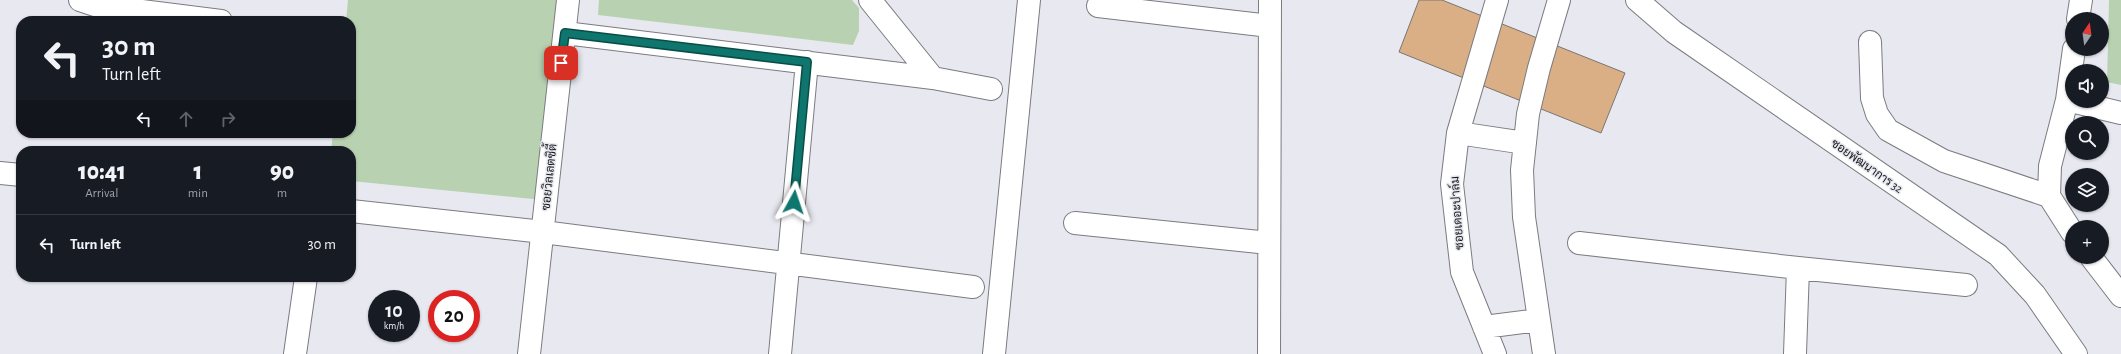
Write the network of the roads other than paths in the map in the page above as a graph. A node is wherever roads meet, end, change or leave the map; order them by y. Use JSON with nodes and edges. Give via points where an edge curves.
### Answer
{"nodes":[{"id":1,"x":80,"y":0,"type":"edge"},
{"id":2,"x":568,"y":0,"type":"edge"},
{"id":3,"x":870,"y":0,"type":"edge"},
{"id":4,"x":1029,"y":0,"type":"edge"},
{"id":5,"x":1270,"y":0,"type":"edge"},
{"id":6,"x":1496,"y":0,"type":"edge"},
{"id":7,"x":1559,"y":0,"type":"edge"},
{"id":8,"x":1637,"y":0,"type":"edge"},
{"id":9,"x":2081,"y":0,"type":"edge"},
{"id":10,"x":1098,"y":6,"type":"dead end"},
{"id":11,"x":2079,"y":12,"type":"edge"},
{"id":12,"x":182,"y":16,"type":"edge"},
{"id":13,"x":1270,"y":26,"type":"junction"},
{"id":14,"x":565,"y":33,"type":"junction"},
{"id":15,"x":1870,"y":42,"type":"dead end"},
{"id":16,"x":807,"y":62,"type":"junction"},
{"id":17,"x":933,"y":78,"type":"junction"},
{"id":18,"x":991,"y":89,"type":"dead end"},
{"id":19,"x":2065,"y":108,"type":"edge"},
{"id":20,"x":2100,"y":108,"type":"edge"},
{"id":21,"x":2121,"y":113,"type":"edge"},
{"id":22,"x":1458,"y":133,"type":"junction"},
{"id":23,"x":1524,"y":143,"type":"junction"},
{"id":24,"x":0,"y":173,"type":"edge"},
{"id":25,"x":16,"y":175,"type":"edge"},
{"id":26,"x":2049,"y":196,"type":"junction"},
{"id":27,"x":356,"y":212,"type":"edge"},
{"id":28,"x":2065,"y":221,"type":"edge"},
{"id":29,"x":1075,"y":222,"type":"dead end"},
{"id":30,"x":543,"y":232,"type":"junction"},
{"id":31,"x":1270,"y":243,"type":"junction"},
{"id":32,"x":1579,"y":243,"type":"dead end"},
{"id":33,"x":789,"y":264,"type":"junction"},
{"id":34,"x":2096,"y":264,"type":"edge"},
{"id":35,"x":1798,"y":268,"type":"junction"},
{"id":36,"x":305,"y":282,"type":"edge"},
{"id":37,"x":1966,"y":285,"type":"dead end"},
{"id":38,"x":974,"y":287,"type":"dead end"},
{"id":39,"x":2121,"y":296,"type":"edge"},
{"id":40,"x":1539,"y":320,"type":"junction"},
{"id":41,"x":1484,"y":327,"type":"junction"},
{"id":42,"x":295,"y":354,"type":"edge"},
{"id":43,"x":529,"y":354,"type":"edge"},
{"id":44,"x":780,"y":354,"type":"edge"},
{"id":45,"x":994,"y":354,"type":"edge"},
{"id":46,"x":1269,"y":354,"type":"edge"},
{"id":47,"x":1495,"y":354,"type":"edge"},
{"id":48,"x":1544,"y":354,"type":"edge"},
{"id":49,"x":1795,"y":354,"type":"edge"},
{"id":50,"x":2076,"y":354,"type":"edge"}],
"edges":[{"from":1,"to":12,"type":"street","via":[[95,5]]},
{"from":2,"to":14,"type":"street","name":"ซอยวิลเลตซิตี้"},
{"from":3,"to":17,"type":"street"},
{"from":4,"to":45,"type":"street"},
{"from":5,"to":13,"type":"street"},
{"from":6,"to":22,"type":"street","name":"ซอยเดอะปาล์ม"},
{"from":7,"to":23,"type":"street","via":[[1539,68]]},
{"from":8,"to":50,"type":"street","name":"ซอยพัฒนาการ 32","via":[[1674,32],[1998,255],[2035,295]]},
{"from":9,"to":11,"type":"street"},
{"from":10,"to":13,"type":"street"},
{"from":13,"to":31,"type":"street"},
{"from":14,"to":16,"type":"street"},
{"from":14,"to":30,"type":"street","name":"ซอยวิลเลตซิตี้"},
{"from":15,"to":26,"type":"street","via":[[1872,98],[1888,130],[1944,161]]},
{"from":16,"to":17,"type":"street"},
{"from":16,"to":33,"type":"street"},
{"from":17,"to":18,"type":"street"},
{"from":19,"to":26,"type":"street","via":[[2050,166]]},
{"from":20,"to":21,"type":"street"},
{"from":22,"to":23,"type":"street"},
{"from":22,"to":41,"type":"street","name":"ซอยเดอะปาล์ม","via":[[1452,184],[1462,272]]},
{"from":23,"to":40,"type":"street","via":[[1524,217]]},
{"from":24,"to":25,"type":"street"},
{"from":26,"to":28,"type":"street"},
{"from":27,"to":30,"type":"street"},
{"from":29,"to":31,"type":"street"},
{"from":30,"to":33,"type":"street"},
{"from":30,"to":43,"type":"street","name":"ซอยวิลเลตซิตี้"},
{"from":31,"to":46,"type":"street"},
{"from":32,"to":35,"type":"street"},
{"from":33,"to":38,"type":"street"},
{"from":33,"to":44,"type":"street"},
{"from":34,"to":39,"type":"street"},
{"from":35,"to":37,"type":"street"},
{"from":35,"to":49,"type":"street"},
{"from":36,"to":42,"type":"street"},
{"from":40,"to":41,"type":"street"},
{"from":40,"to":48,"type":"street"},
{"from":41,"to":47,"type":"street","name":"ซอยเดอะปาล์ม"}]}
